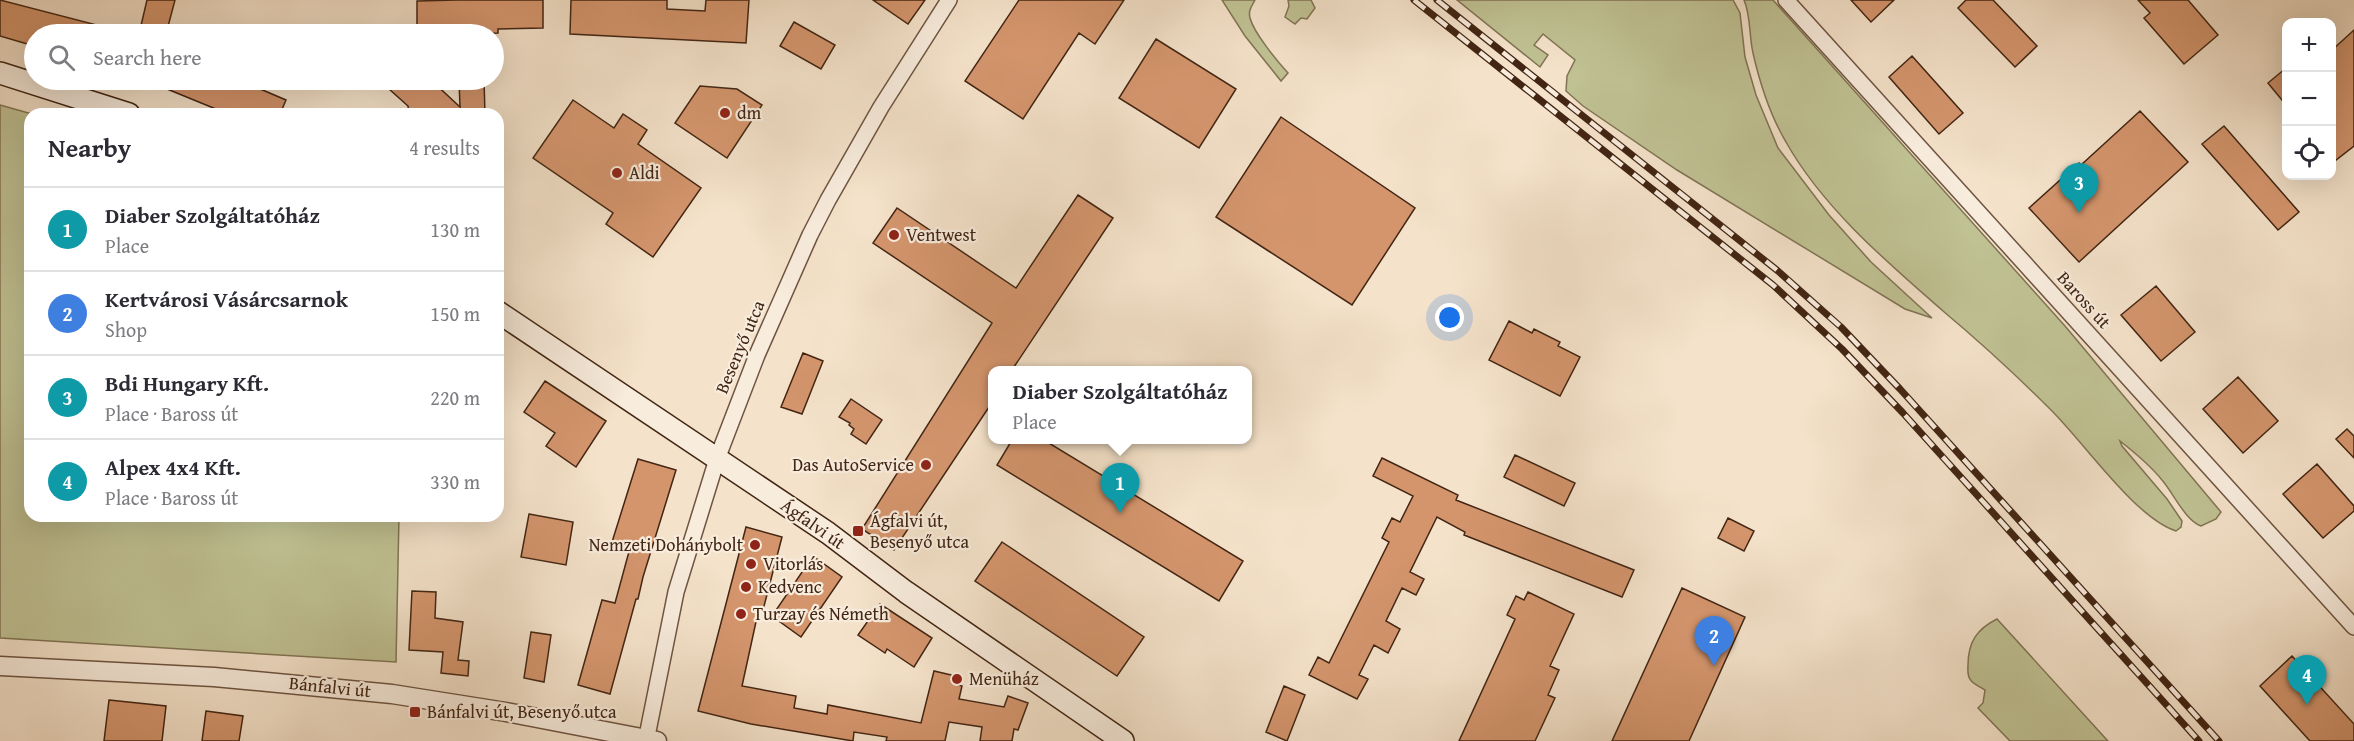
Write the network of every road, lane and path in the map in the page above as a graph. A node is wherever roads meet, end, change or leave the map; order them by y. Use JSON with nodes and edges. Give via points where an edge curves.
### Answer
{"nodes":[{"id":1,"x":950,"y":0,"type":"edge"},
{"id":2,"x":1786,"y":0,"type":"edge"},
{"id":3,"x":0,"y":73,"type":"edge"},
{"id":4,"x":24,"y":81,"type":"edge"},
{"id":5,"x":53,"y":90,"type":"edge"},
{"id":6,"x":110,"y":108,"type":"edge"},
{"id":7,"x":504,"y":316,"type":"edge"},
{"id":8,"x":717,"y":459,"type":"junction"},
{"id":9,"x":2354,"y":627,"type":"edge"},
{"id":10,"x":0,"y":666,"type":"edge"},
{"id":11,"x":650,"y":740,"type":"edge"},
{"id":12,"x":1123,"y":741,"type":"edge"}],
"edges":[{"from":1,"to":8,"type":"street","name":"Besenyő utca","via":[[881,107],[810,235]]},
{"from":2,"to":9,"type":"street","name":"Baross út"},
{"from":3,"to":4,"type":"main road"},
{"from":5,"to":6,"type":"main road"},
{"from":7,"to":8,"type":"main road","name":"Ágfalvi út"},
{"from":8,"to":11,"type":"street","name":"Besenyő utca","via":[[676,592]]},
{"from":8,"to":12,"type":"main road","name":"Ágfalvi út"},
{"from":10,"to":11,"type":"street","name":"Bánfalvi út","via":[[362,690]]}]}
